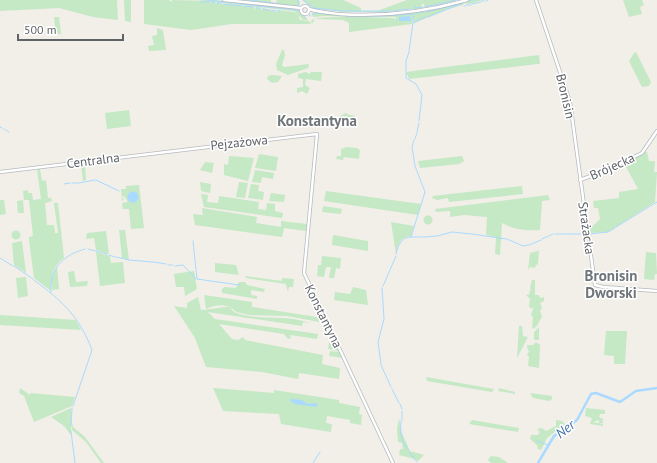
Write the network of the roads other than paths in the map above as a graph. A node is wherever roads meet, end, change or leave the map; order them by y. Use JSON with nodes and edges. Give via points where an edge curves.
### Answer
{"nodes":[{"id":1,"x":224,"y":0,"type":"edge"},
{"id":2,"x":467,"y":0,"type":"edge"},
{"id":3,"x":536,"y":0,"type":"edge"},
{"id":4,"x":301,"y":9,"type":"junction"},
{"id":5,"x":309,"y":10,"type":"junction"},
{"id":6,"x":657,"y":131,"type":"edge"},
{"id":7,"x":317,"y":134,"type":"joint"},
{"id":8,"x":186,"y":148,"type":"joint"},
{"id":9,"x":0,"y":172,"type":"edge"},
{"id":10,"x":580,"y":180,"type":"junction"},
{"id":11,"x":582,"y":196,"type":"joint"},
{"id":12,"x":657,"y":291,"type":"edge"},
{"id":13,"x":393,"y":463,"type":"edge"}],
"edges":[{"from":1,"to":4,"type":"street"},
{"from":2,"to":5,"type":"street","via":[[432,9],[395,14],[360,15]]},
{"from":3,"to":10,"type":"street","name":"Bronisin","via":[[570,102]]},
{"from":4,"to":5,"type":"street","via":[[305,6]]},
{"from":4,"to":5,"type":"street","via":[[305,14]]},
{"from":6,"to":10,"type":"street","name":"Brójecka","via":[[642,153]]},
{"from":7,"to":8,"type":"street","name":"Pejzażowa"},
{"from":7,"to":13,"type":"street","name":"Konstantyna","via":[[304,273]]},
{"from":8,"to":9,"type":"street","name":"Centralna"},
{"from":10,"to":11,"type":"street","name":"Bronisin"},
{"from":11,"to":12,"type":"street","name":"Strażacka","via":[[595,285]]}]}
